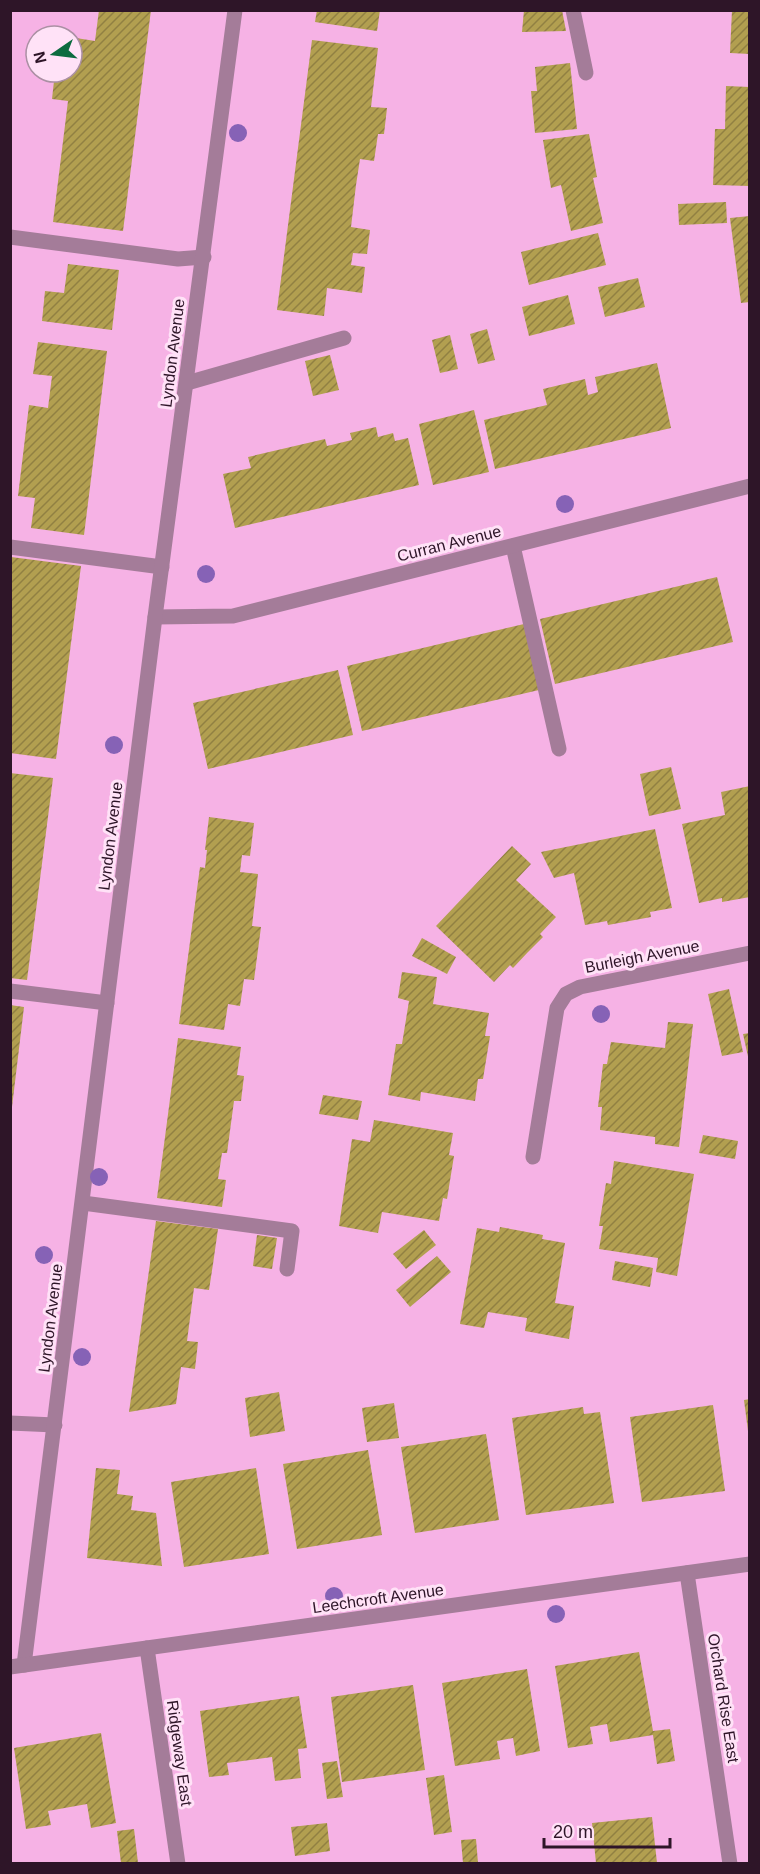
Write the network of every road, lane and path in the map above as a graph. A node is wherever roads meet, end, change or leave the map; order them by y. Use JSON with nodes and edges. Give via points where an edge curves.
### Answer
{"nodes":[{"id":1,"x":235,"y":10,"type":"edge"},
{"id":2,"x":573,"y":10,"type":"edge"},
{"id":3,"x":586,"y":73,"type":"dead end"},
{"id":4,"x":10,"y":237,"type":"edge"},
{"id":5,"x":204,"y":257,"type":"junction"},
{"id":6,"x":344,"y":338,"type":"dead end"},
{"id":7,"x":187,"y":382,"type":"junction"},
{"id":8,"x":750,"y":486,"type":"edge"},
{"id":9,"x":513,"y":546,"type":"junction"},
{"id":10,"x":10,"y":547,"type":"edge"},
{"id":11,"x":162,"y":567,"type":"junction"},
{"id":12,"x":155,"y":617,"type":"junction"},
{"id":13,"x":559,"y":748,"type":"dead end"},
{"id":14,"x":750,"y":953,"type":"edge"},
{"id":15,"x":10,"y":991,"type":"edge"},
{"id":16,"x":107,"y":1003,"type":"junction"},
{"id":17,"x":533,"y":1157,"type":"dead end"},
{"id":18,"x":83,"y":1203,"type":"junction"},
{"id":19,"x":287,"y":1269,"type":"dead end"},
{"id":20,"x":10,"y":1423,"type":"edge"},
{"id":21,"x":55,"y":1425,"type":"junction"},
{"id":22,"x":750,"y":1564,"type":"edge"},
{"id":23,"x":687,"y":1574,"type":"junction"},
{"id":24,"x":147,"y":1648,"type":"junction"},
{"id":25,"x":17,"y":1666,"type":"edge"},
{"id":26,"x":178,"y":1863,"type":"edge"},
{"id":27,"x":730,"y":1863,"type":"edge"}],
"edges":[{"from":1,"to":5,"type":"street","name":"Lyndon Avenue"},
{"from":2,"to":3,"type":"street"},
{"from":4,"to":5,"type":"street","via":[[178,260]]},
{"from":5,"to":7,"type":"street","name":"Lyndon Avenue"},
{"from":6,"to":7,"type":"street"},
{"from":7,"to":11,"type":"street","name":"Lyndon Avenue"},
{"from":8,"to":9,"type":"street","name":"Curran Avenue"},
{"from":9,"to":12,"type":"street","name":"Curran Avenue","via":[[233,616]]},
{"from":9,"to":13,"type":"street"},
{"from":10,"to":11,"type":"street"},
{"from":11,"to":12,"type":"street","name":"Lyndon Avenue"},
{"from":12,"to":16,"type":"street","name":"Lyndon Avenue"},
{"from":14,"to":17,"type":"street","name":"Burleigh Avenue","via":[[580,987],[566,994],[557,1008]]},
{"from":15,"to":16,"type":"street"},
{"from":16,"to":18,"type":"street","name":"Lyndon Avenue"},
{"from":18,"to":19,"type":"street","via":[[292,1231]]},
{"from":18,"to":21,"type":"street","name":"Lyndon Avenue"},
{"from":20,"to":21,"type":"street"},
{"from":21,"to":25,"type":"street","name":"Lyndon Avenue"},
{"from":22,"to":23,"type":"street","name":"Leechcroft Avenue"},
{"from":23,"to":24,"type":"street","name":"Leechcroft Avenue"},
{"from":23,"to":27,"type":"street","name":"Orchard Rise East"},
{"from":24,"to":25,"type":"street","name":"Leechcroft Avenue"},
{"from":24,"to":26,"type":"street","name":"Ridgeway East"}]}
